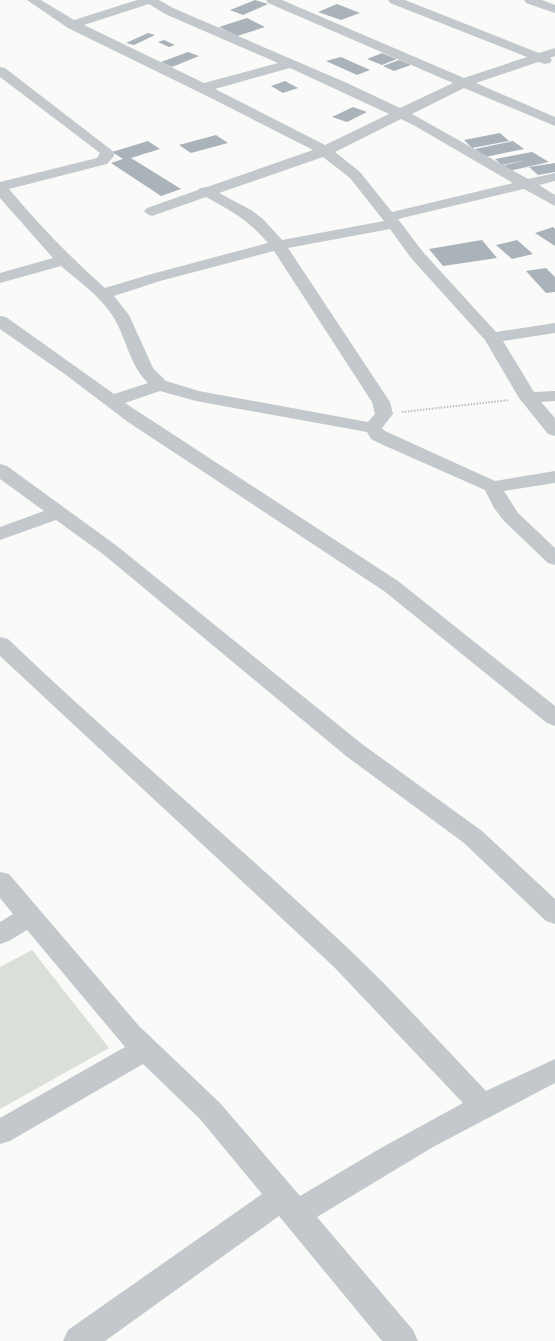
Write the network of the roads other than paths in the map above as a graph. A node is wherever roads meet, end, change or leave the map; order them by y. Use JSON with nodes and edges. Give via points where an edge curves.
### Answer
{"nodes":[{"id":1,"x":33,"y":0,"type":"edge"},
{"id":2,"x":150,"y":0,"type":"edge"},
{"id":3,"x":272,"y":0,"type":"edge"},
{"id":4,"x":394,"y":0,"type":"edge"},
{"id":5,"x":530,"y":0,"type":"edge"},
{"id":6,"x":555,"y":9,"type":"edge"},
{"id":7,"x":72,"y":24,"type":"junction"},
{"id":8,"x":555,"y":52,"type":"edge"},
{"id":9,"x":538,"y":57,"type":"junction"},
{"id":10,"x":290,"y":64,"type":"junction"},
{"id":11,"x":555,"y":65,"type":"edge"},
{"id":12,"x":0,"y":70,"type":"edge"},
{"id":13,"x":465,"y":82,"type":"junction"},
{"id":14,"x":202,"y":88,"type":"junction"},
{"id":15,"x":401,"y":115,"type":"junction"},
{"id":16,"x":555,"y":122,"type":"edge"},
{"id":17,"x":324,"y":151,"type":"junction"},
{"id":18,"x":555,"y":177,"type":"edge"},
{"id":19,"x":525,"y":184,"type":"junction"},
{"id":20,"x":0,"y":188,"type":"edge"},
{"id":21,"x":205,"y":191,"type":"junction"},
{"id":22,"x":555,"y":201,"type":"edge"},
{"id":23,"x":152,"y":210,"type":"dead end"},
{"id":24,"x":391,"y":220,"type":"junction"},
{"id":25,"x":278,"y":245,"type":"junction"},
{"id":26,"x":64,"y":260,"type":"junction"},
{"id":27,"x":0,"y":278,"type":"edge"},
{"id":28,"x":104,"y":294,"type":"junction"},
{"id":29,"x":0,"y":321,"type":"edge"},
{"id":30,"x":555,"y":328,"type":"edge"},
{"id":31,"x":492,"y":338,"type":"junction"},
{"id":32,"x":160,"y":385,"type":"junction"},
{"id":33,"x":555,"y":396,"type":"edge"},
{"id":34,"x":528,"y":398,"type":"junction"},
{"id":35,"x":113,"y":401,"type":"junction"},
{"id":36,"x":379,"y":421,"type":"junction"},
{"id":37,"x":555,"y":430,"type":"edge"},
{"id":38,"x":0,"y":470,"type":"edge"},
{"id":39,"x":555,"y":477,"type":"edge"},
{"id":40,"x":493,"y":487,"type":"junction"},
{"id":41,"x":58,"y":514,"type":"junction"},
{"id":42,"x":0,"y":534,"type":"edge"},
{"id":43,"x":555,"y":558,"type":"edge"},
{"id":44,"x":0,"y":644,"type":"edge"},
{"id":45,"x":555,"y":718,"type":"edge"},
{"id":46,"x":0,"y":881,"type":"edge"},
{"id":47,"x":555,"y":914,"type":"edge"},
{"id":48,"x":30,"y":916,"type":"junction"},
{"id":49,"x":0,"y":934,"type":"edge"},
{"id":50,"x":144,"y":1050,"type":"junction"},
{"id":51,"x":555,"y":1070,"type":"edge"},
{"id":52,"x":482,"y":1105,"type":"junction"},
{"id":53,"x":0,"y":1132,"type":"edge"},
{"id":54,"x":287,"y":1206,"type":"junction"},
{"id":55,"x":91,"y":1338,"type":"edge"},
{"id":56,"x":402,"y":1341,"type":"edge"}],
"edges":[{"from":1,"to":7,"type":"street"},
{"from":2,"to":7,"type":"street"},
{"from":2,"to":10,"type":"street","via":[[169,12]]},
{"from":3,"to":13,"type":"street"},
{"from":4,"to":9,"type":"street"},
{"from":5,"to":6,"type":"street"},
{"from":7,"to":14,"type":"street","via":[[122,52]]},
{"from":8,"to":9,"type":"street"},
{"from":9,"to":11,"type":"street"},
{"from":9,"to":13,"type":"street"},
{"from":10,"to":14,"type":"street"},
{"from":10,"to":15,"type":"street"},
{"from":12,"to":20,"type":"street","via":[[107,152],[107,156],[102,161]]},
{"from":13,"to":15,"type":"street"},
{"from":13,"to":16,"type":"street"},
{"from":14,"to":17,"type":"street"},
{"from":15,"to":17,"type":"street"},
{"from":15,"to":19,"type":"street","via":[[420,123]]},
{"from":17,"to":21,"type":"street"},
{"from":17,"to":24,"type":"street","via":[[355,175]]},
{"from":18,"to":19,"type":"street"},
{"from":19,"to":22,"type":"street"},
{"from":19,"to":24,"type":"street"},
{"from":20,"to":26,"type":"street"},
{"from":21,"to":23,"type":"street"},
{"from":21,"to":25,"type":"street","via":[[246,213],[258,222]]},
{"from":24,"to":25,"type":"street"},
{"from":24,"to":31,"type":"street","via":[[417,255]]},
{"from":25,"to":28,"type":"street"},
{"from":25,"to":36,"type":"street","via":[[381,402]]},
{"from":26,"to":27,"type":"street"},
{"from":26,"to":28,"type":"street"},
{"from":28,"to":32,"type":"street","via":[[122,315],[146,370]]},
{"from":29,"to":35,"type":"street"},
{"from":30,"to":31,"type":"street"},
{"from":31,"to":34,"type":"street"},
{"from":32,"to":35,"type":"street"},
{"from":32,"to":36,"type":"street","via":[[196,396]]},
{"from":33,"to":34,"type":"street"},
{"from":34,"to":37,"type":"street"},
{"from":35,"to":45,"type":"street","via":[[134,418],[391,586]]},
{"from":36,"to":40,"type":"street","via":[[378,435]]},
{"from":38,"to":41,"type":"street"},
{"from":39,"to":40,"type":"street"},
{"from":40,"to":43,"type":"street","via":[[497,499],[510,516]]},
{"from":41,"to":42,"type":"street"},
{"from":41,"to":47,"type":"street","via":[[110,550],[354,750],[473,837]]},
{"from":44,"to":52,"type":"street","via":[[51,694],[344,961]]},
{"from":46,"to":48,"type":"street"},
{"from":48,"to":49,"type":"street"},
{"from":48,"to":50,"type":"street"},
{"from":50,"to":53,"type":"street"},
{"from":50,"to":54,"type":"street","via":[[210,1111]]},
{"from":51,"to":52,"type":"street"},
{"from":52,"to":54,"type":"street","via":[[371,1167]]},
{"from":54,"to":55,"type":"street"},
{"from":54,"to":56,"type":"street"}]}
